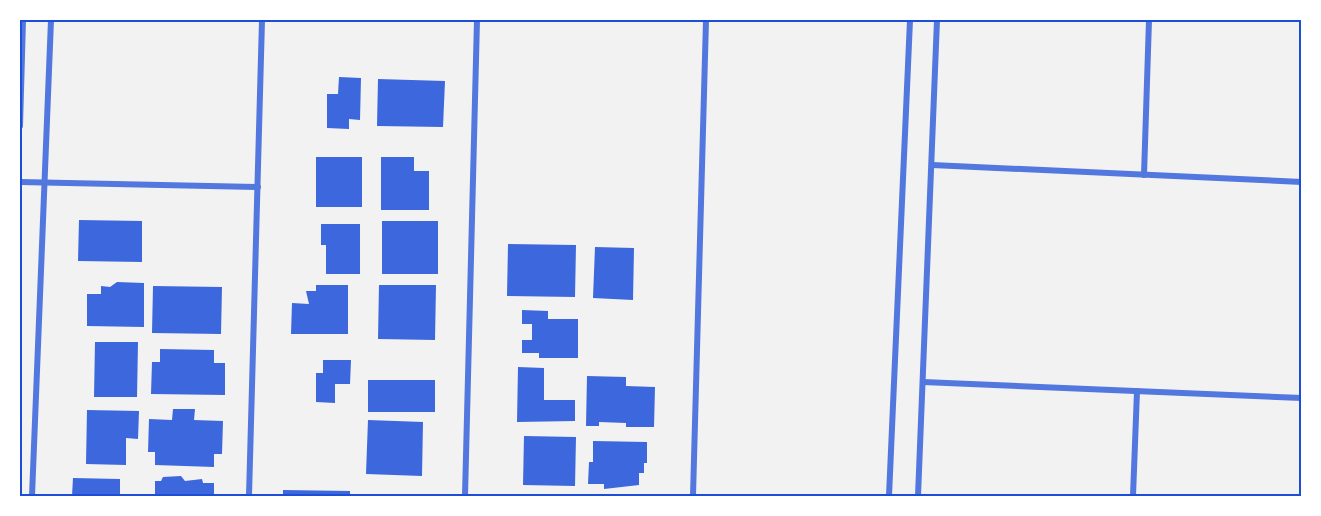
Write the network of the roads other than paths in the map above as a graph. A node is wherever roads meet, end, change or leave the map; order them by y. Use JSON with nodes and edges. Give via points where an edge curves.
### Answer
{"nodes":[{"id":1,"x":23,"y":20,"type":"edge"},
{"id":2,"x":51,"y":20,"type":"edge"},
{"id":3,"x":262,"y":20,"type":"edge"},
{"id":4,"x":477,"y":20,"type":"edge"},
{"id":5,"x":706,"y":20,"type":"edge"},
{"id":6,"x":910,"y":20,"type":"edge"},
{"id":7,"x":937,"y":20,"type":"edge"},
{"id":8,"x":1149,"y":20,"type":"edge"},
{"id":9,"x":21,"y":36,"type":"edge"},
{"id":10,"x":20,"y":126,"type":"edge"},
{"id":11,"x":932,"y":165,"type":"junction"},
{"id":12,"x":1144,"y":175,"type":"junction"},
{"id":13,"x":20,"y":182,"type":"edge"},
{"id":14,"x":1302,"y":182,"type":"edge"},
{"id":15,"x":44,"y":183,"type":"junction"},
{"id":16,"x":258,"y":187,"type":"junction"},
{"id":17,"x":923,"y":382,"type":"junction"},
{"id":18,"x":1137,"y":391,"type":"junction"},
{"id":19,"x":1302,"y":398,"type":"edge"},
{"id":20,"x":32,"y":496,"type":"edge"},
{"id":21,"x":249,"y":496,"type":"edge"},
{"id":22,"x":465,"y":496,"type":"edge"},
{"id":23,"x":693,"y":496,"type":"edge"},
{"id":24,"x":889,"y":496,"type":"edge"},
{"id":25,"x":918,"y":496,"type":"edge"},
{"id":26,"x":1133,"y":496,"type":"edge"}],
"edges":[{"from":1,"to":9,"type":"street"},
{"from":2,"to":15,"type":"street"},
{"from":3,"to":16,"type":"street"},
{"from":4,"to":22,"type":"street"},
{"from":5,"to":23,"type":"street"},
{"from":6,"to":24,"type":"street"},
{"from":7,"to":11,"type":"street"},
{"from":8,"to":12,"type":"street"},
{"from":9,"to":10,"type":"street"},
{"from":11,"to":12,"type":"street"},
{"from":11,"to":17,"type":"street"},
{"from":12,"to":14,"type":"street"},
{"from":13,"to":15,"type":"street"},
{"from":15,"to":16,"type":"street"},
{"from":15,"to":20,"type":"street"},
{"from":16,"to":21,"type":"street"},
{"from":17,"to":18,"type":"street"},
{"from":17,"to":25,"type":"street"},
{"from":18,"to":19,"type":"street"},
{"from":18,"to":26,"type":"street"}]}
